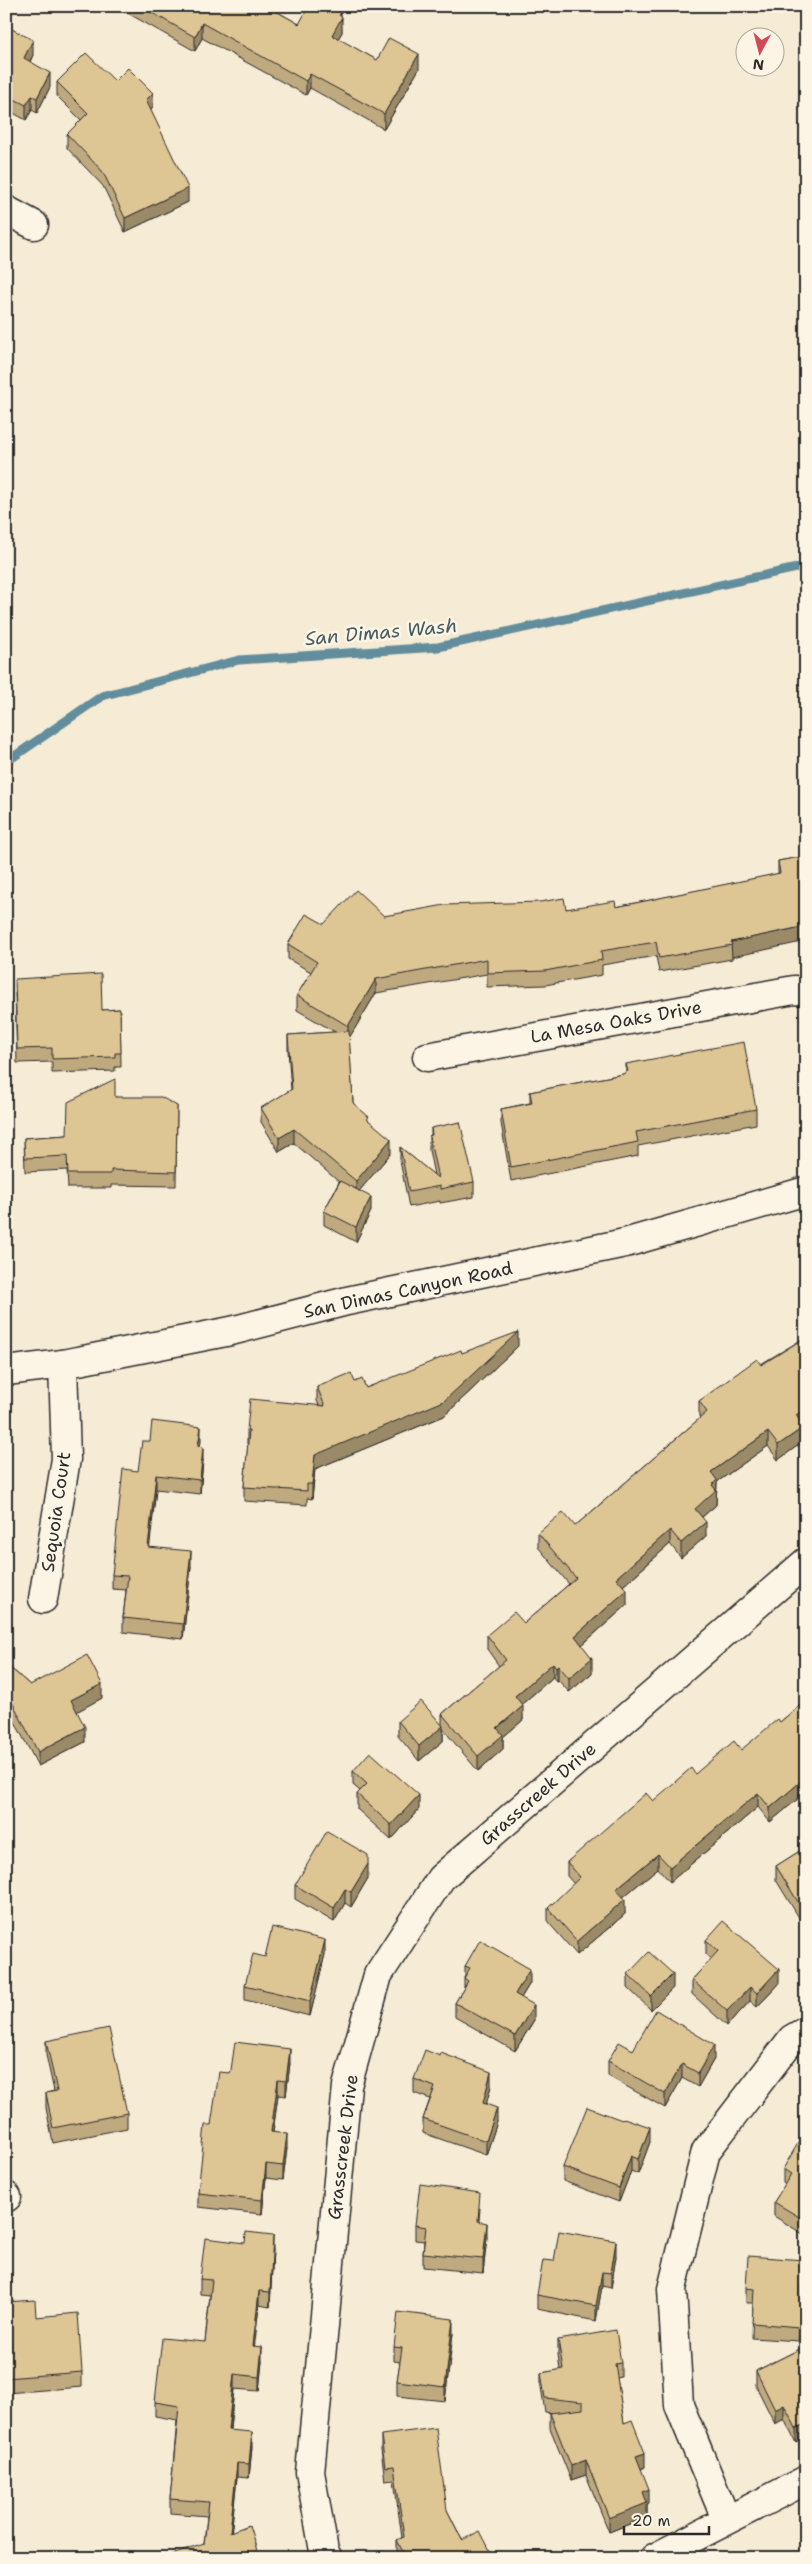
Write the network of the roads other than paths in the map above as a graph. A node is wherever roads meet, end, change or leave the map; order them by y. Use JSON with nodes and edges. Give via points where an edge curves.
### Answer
{"nodes":[{"id":1,"x":6,"y":210,"type":"edge"},
{"id":2,"x":34,"y":225,"type":"dead end"},
{"id":3,"x":806,"y":991,"type":"edge"},
{"id":4,"x":427,"y":1057,"type":"dead end"},
{"id":5,"x":806,"y":1191,"type":"edge"},
{"id":6,"x":63,"y":1364,"type":"junction"},
{"id":7,"x":6,"y":1370,"type":"edge"},
{"id":8,"x":806,"y":1562,"type":"edge"},
{"id":9,"x":43,"y":1599,"type":"dead end"},
{"id":10,"x":806,"y":2031,"type":"edge"},
{"id":11,"x":806,"y":2480,"type":"edge"},
{"id":12,"x":726,"y":2519,"type":"junction"},
{"id":13,"x":328,"y":2558,"type":"edge"},
{"id":14,"x":654,"y":2558,"type":"edge"}],
"edges":[{"from":1,"to":2,"type":"street"},
{"from":3,"to":4,"type":"street","name":"La Mesa Oaks Drive","via":[[794,990]]},
{"from":5,"to":6,"type":"street","name":"San Dimas Canyon Road","via":[[625,1243]]},
{"from":6,"to":7,"type":"street","name":"San Dimas Canyon Road"},
{"from":6,"to":9,"type":"street","name":"Sequoia Court","via":[[66,1459]]},
{"from":8,"to":13,"type":"street","name":"Grasscreek Drive","via":[[441,1878],[378,1975],[347,2086],[310,2472]]},
{"from":10,"to":12,"type":"street","via":[[792,2040],[706,2151],[672,2289],[679,2405]]},
{"from":11,"to":12,"type":"street"},
{"from":12,"to":14,"type":"street"}]}
